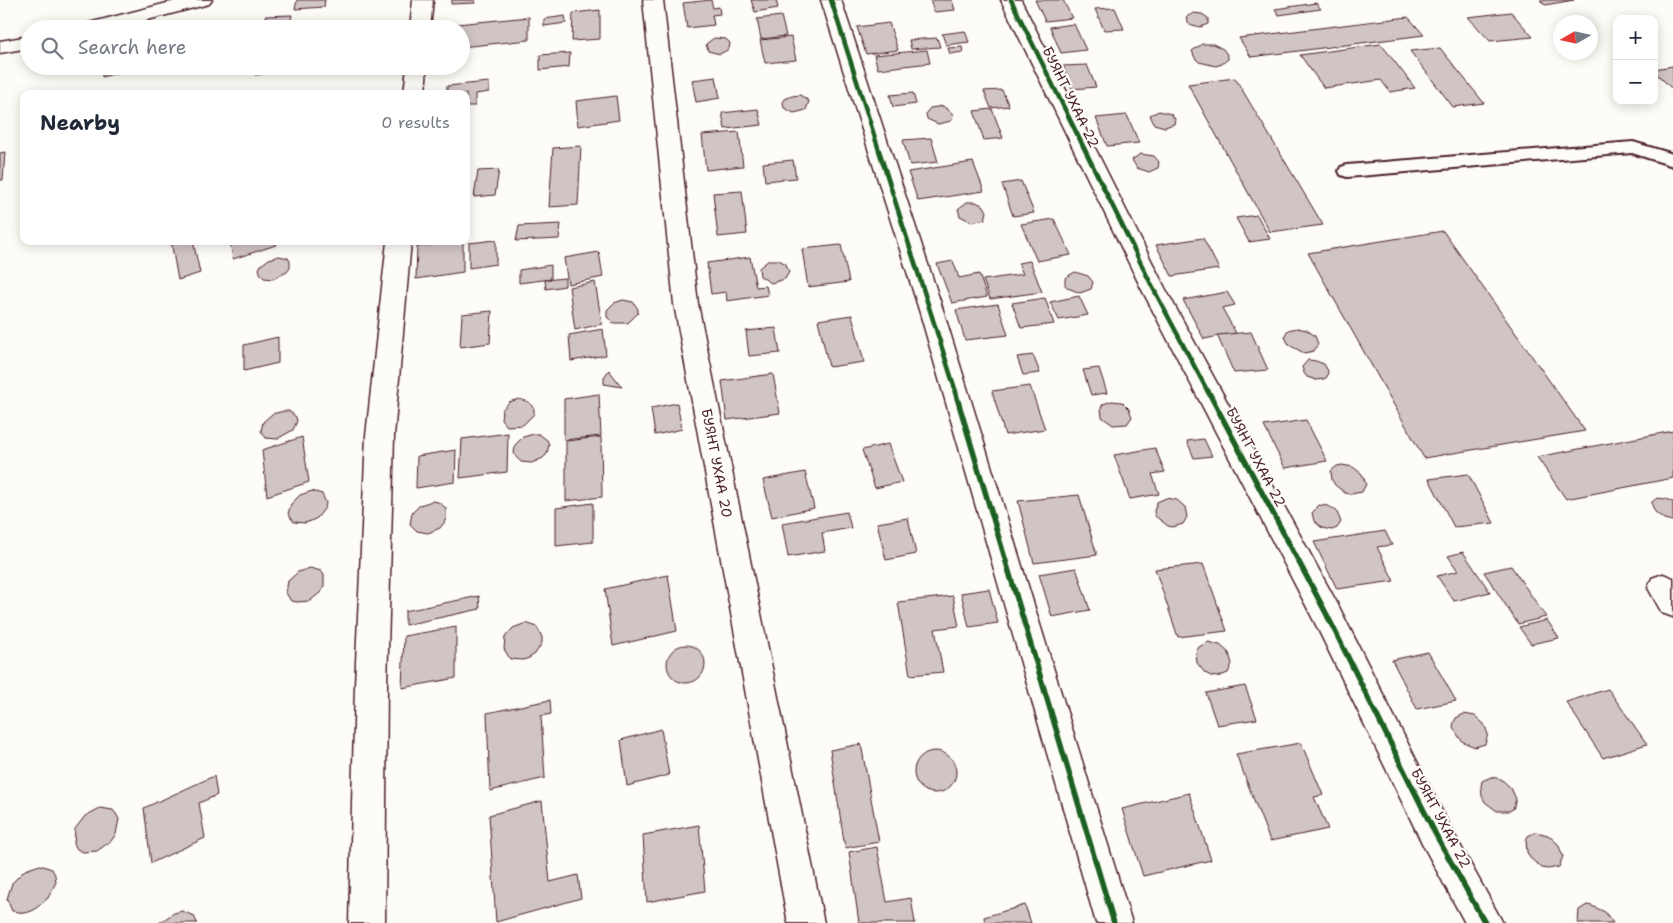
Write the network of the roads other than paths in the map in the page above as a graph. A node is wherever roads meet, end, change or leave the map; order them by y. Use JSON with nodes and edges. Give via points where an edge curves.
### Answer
{"nodes":[{"id":1,"x":202,"y":0,"type":"edge"},
{"id":2,"x":423,"y":0,"type":"edge"},
{"id":3,"x":653,"y":0,"type":"edge"},
{"id":4,"x":831,"y":0,"type":"edge"},
{"id":5,"x":1012,"y":0,"type":"edge"},
{"id":6,"x":123,"y":20,"type":"edge"},
{"id":7,"x":421,"y":20,"type":"edge"},
{"id":8,"x":20,"y":43,"type":"edge"},
{"id":9,"x":0,"y":46,"type":"edge"},
{"id":10,"x":416,"y":75,"type":"edge"},
{"id":11,"x":414,"y":90,"type":"edge"},
{"id":12,"x":1673,"y":160,"type":"edge"},
{"id":13,"x":1347,"y":171,"type":"dead end"},
{"id":14,"x":399,"y":245,"type":"edge"},
{"id":15,"x":367,"y":923,"type":"edge"},
{"id":16,"x":806,"y":923,"type":"edge"},
{"id":17,"x":1114,"y":923,"type":"edge"},
{"id":18,"x":1485,"y":923,"type":"edge"}],
"edges":[{"from":1,"to":6,"type":"street"},
{"from":2,"to":7,"type":"street"},
{"from":3,"to":16,"type":"street","name":"БУЯНТ УХАА 20","via":[[686,304]]},
{"from":4,"to":17,"type":"street","via":[[932,313]]},
{"from":5,"to":18,"type":"street","name":"БУЯНТ УХАА 22","via":[[1153,288],[1326,613],[1436,835]]},
{"from":8,"to":9,"type":"street"},
{"from":10,"to":11,"type":"street"},
{"from":12,"to":13,"type":"lane","via":[[1633,146]]},
{"from":14,"to":15,"type":"street","via":[[380,436]]}]}
